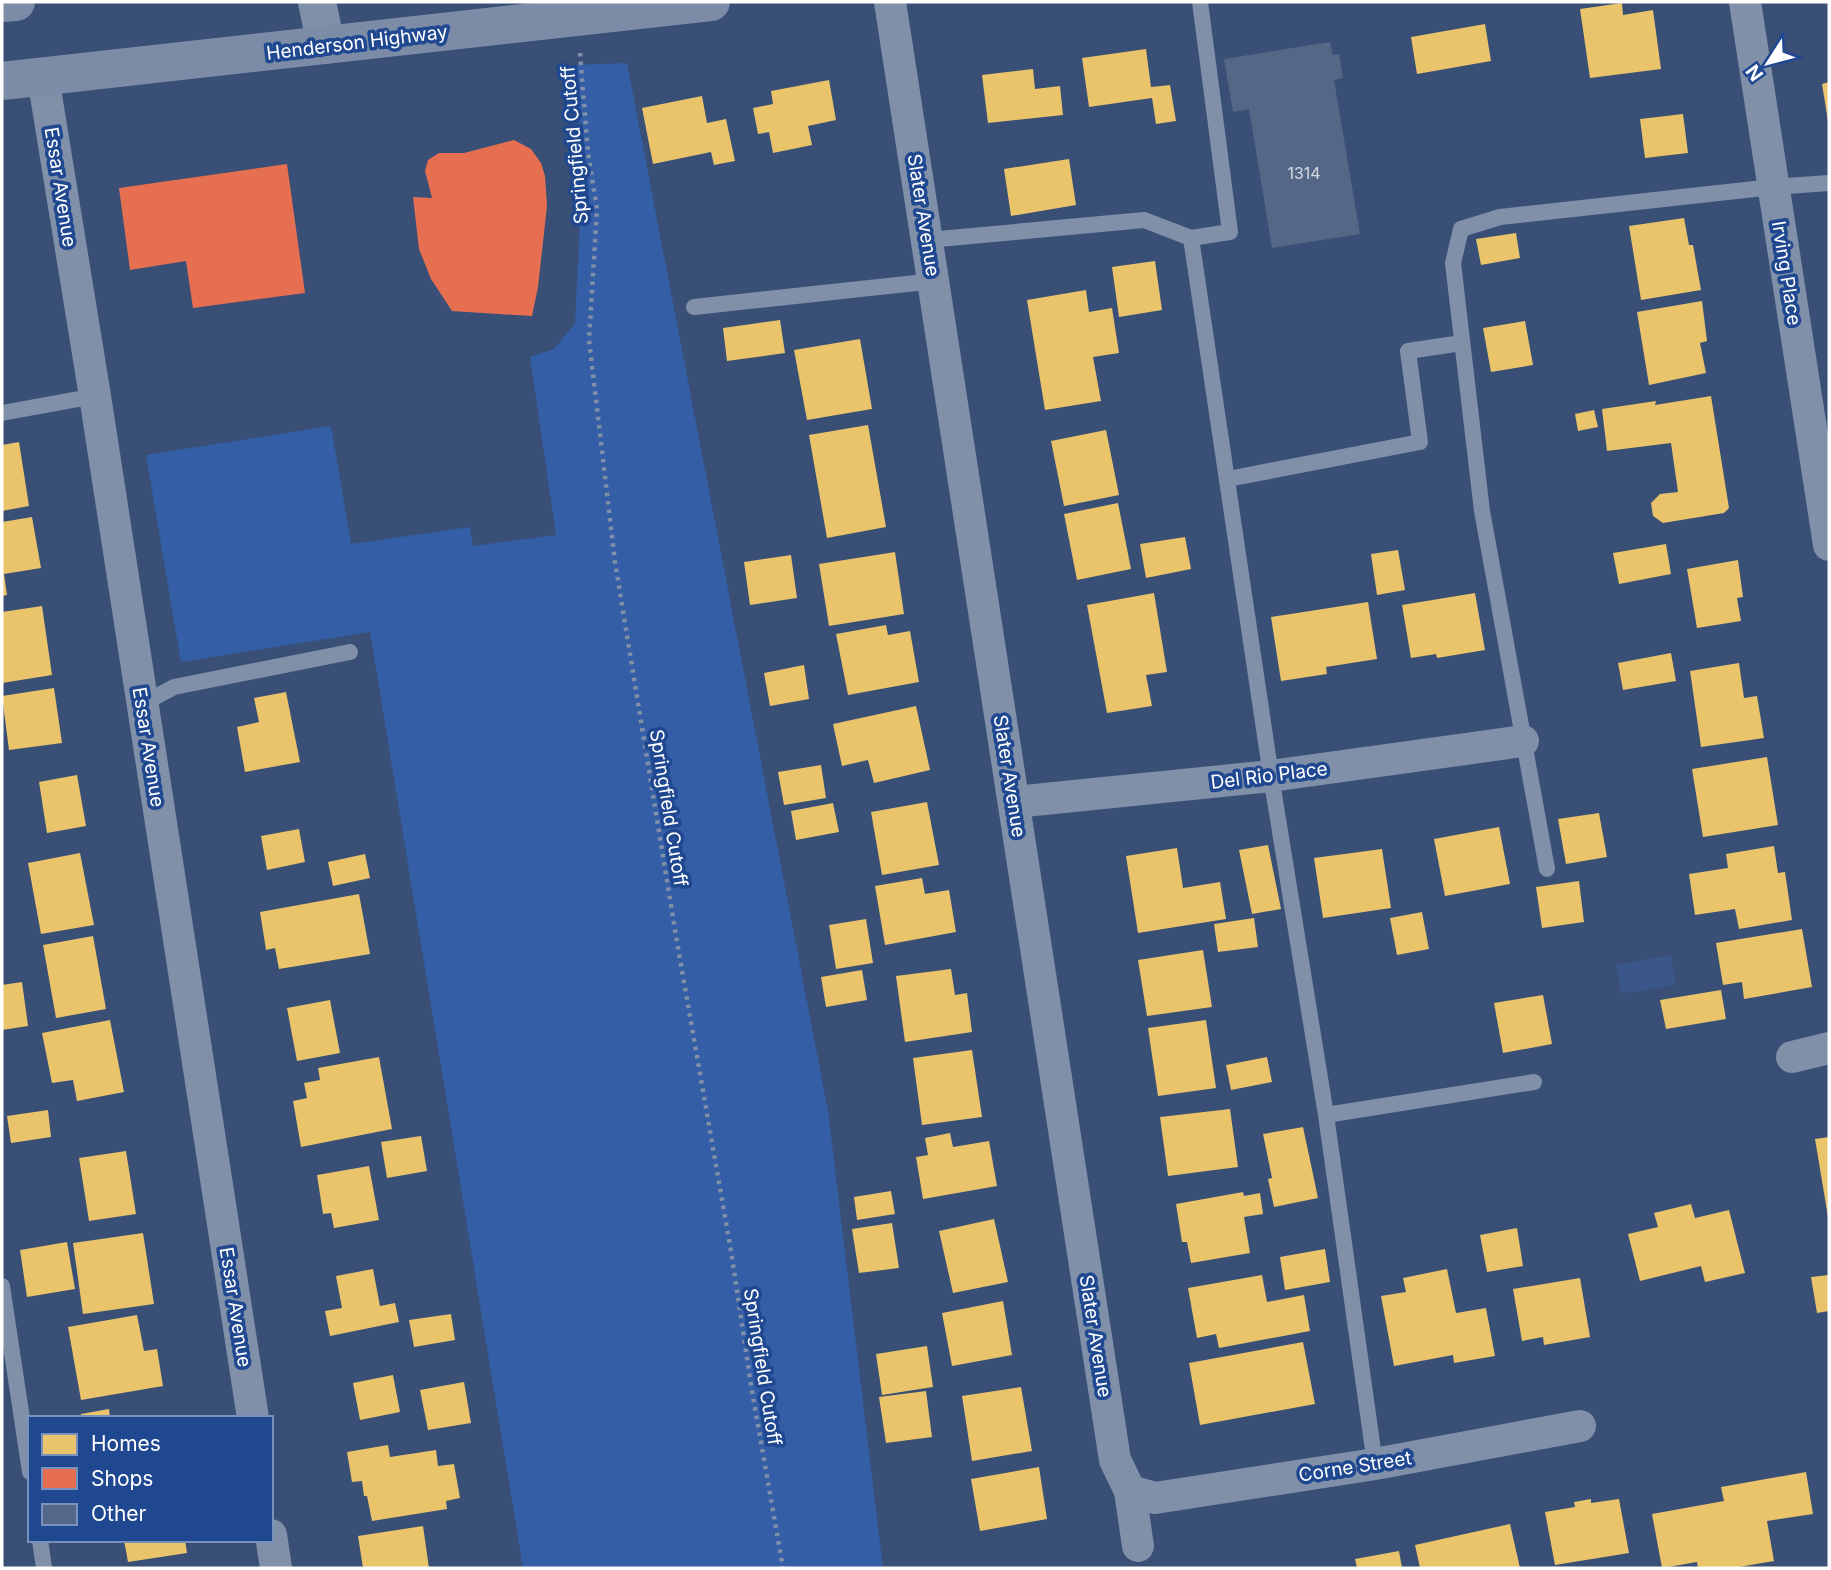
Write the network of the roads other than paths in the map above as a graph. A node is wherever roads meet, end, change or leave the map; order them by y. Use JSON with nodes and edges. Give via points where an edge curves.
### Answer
{"nodes":[{"id":1,"x":16,"y":2,"type":"edge"},
{"id":2,"x":317,"y":2,"type":"edge"},
{"id":3,"x":711,"y":2,"type":"edge"},
{"id":4,"x":890,"y":2,"type":"edge"},
{"id":5,"x":1200,"y":2,"type":"edge"},
{"id":6,"x":1745,"y":2,"type":"edge"},
{"id":7,"x":2,"y":3,"type":"edge"},
{"id":8,"x":326,"y":46,"type":"junction"},
{"id":9,"x":43,"y":77,"type":"junction"},
{"id":10,"x":2,"y":81,"type":"edge"},
{"id":11,"x":1829,"y":183,"type":"edge"},
{"id":12,"x":1773,"y":187,"type":"junction"},
{"id":13,"x":1191,"y":238,"type":"junction"},
{"id":14,"x":928,"y":240,"type":"junction"},
{"id":15,"x":934,"y":281,"type":"junction"},
{"id":16,"x":694,"y":307,"type":"dead end"},
{"id":17,"x":1462,"y":343,"type":"junction"},
{"id":18,"x":95,"y":396,"type":"junction"},
{"id":19,"x":2,"y":413,"type":"edge"},
{"id":20,"x":1228,"y":479,"type":"junction"},
{"id":21,"x":1829,"y":545,"type":"edge"},
{"id":22,"x":350,"y":652,"type":"dead end"},
{"id":23,"x":142,"y":704,"type":"junction"},
{"id":24,"x":1523,"y":741,"type":"junction"},
{"id":25,"x":1271,"y":776,"type":"junction"},
{"id":26,"x":1014,"y":802,"type":"junction"},
{"id":27,"x":1547,"y":869,"type":"dead end"},
{"id":28,"x":1829,"y":1048,"type":"edge"},
{"id":29,"x":1792,"y":1057,"type":"dead end"},
{"id":30,"x":1534,"y":1082,"type":"dead end"},
{"id":31,"x":1326,"y":1115,"type":"junction"},
{"id":32,"x":2,"y":1286,"type":"edge"},
{"id":33,"x":253,"y":1416,"type":"edge"},
{"id":34,"x":1580,"y":1426,"type":"dead end"},
{"id":35,"x":28,"y":1459,"type":"edge"},
{"id":36,"x":1375,"y":1464,"type":"junction"},
{"id":37,"x":1130,"y":1491,"type":"junction"},
{"id":38,"x":40,"y":1542,"type":"edge"},
{"id":39,"x":272,"y":1542,"type":"edge"},
{"id":40,"x":1138,"y":1546,"type":"dead end"},
{"id":41,"x":44,"y":1568,"type":"edge"},
{"id":42,"x":276,"y":1568,"type":"edge"}],
"edges":[{"from":1,"to":7,"type":"main road"},
{"from":2,"to":8,"type":"street"},
{"from":3,"to":8,"type":"main road","name":"Henderson Highway"},
{"from":4,"to":14,"type":"street","name":"Slater Avenue"},
{"from":5,"to":13,"type":"lane","via":[[1230,232]]},
{"from":6,"to":12,"type":"street","name":"Irving Place"},
{"from":8,"to":9,"type":"main road","name":"Henderson Highway"},
{"from":9,"to":10,"type":"main road","name":"Henderson Highway"},
{"from":9,"to":18,"type":"street","name":"Essar Avenue"},
{"from":11,"to":12,"type":"lane"},
{"from":12,"to":17,"type":"lane","via":[[1500,217],[1461,229],[1453,262]]},
{"from":12,"to":21,"type":"street","name":"Irving Place"},
{"from":13,"to":14,"type":"lane","via":[[1144,220]]},
{"from":13,"to":20,"type":"lane"},
{"from":14,"to":15,"type":"street","name":"Slater Avenue"},
{"from":15,"to":16,"type":"lane"},
{"from":15,"to":26,"type":"street","name":"Slater Avenue"},
{"from":17,"to":20,"type":"lane","via":[[1408,351],[1420,442]]},
{"from":17,"to":24,"type":"lane","via":[[1482,511]]},
{"from":18,"to":19,"type":"lane"},
{"from":18,"to":23,"type":"street","name":"Essar Avenue"},
{"from":20,"to":25,"type":"lane"},
{"from":22,"to":23,"type":"lane","via":[[174,687]]},
{"from":23,"to":33,"type":"street","name":"Essar Avenue"},
{"from":24,"to":25,"type":"street","name":"Del Rio Place"},
{"from":24,"to":27,"type":"lane"},
{"from":25,"to":26,"type":"street","name":"Del Rio Place"},
{"from":25,"to":31,"type":"lane"},
{"from":26,"to":37,"type":"street","name":"Slater Avenue","via":[[1115,1461]]},
{"from":28,"to":29,"type":"street"},
{"from":30,"to":31,"type":"lane"},
{"from":31,"to":36,"type":"lane"},
{"from":32,"to":35,"type":"lane"},
{"from":34,"to":36,"type":"street","name":"Corne Street"},
{"from":36,"to":37,"type":"street","name":"Corne Street","via":[[1155,1498]]},
{"from":37,"to":40,"type":"street","name":"Slater Avenue"},
{"from":38,"to":41,"type":"lane"},
{"from":39,"to":42,"type":"street"}]}
